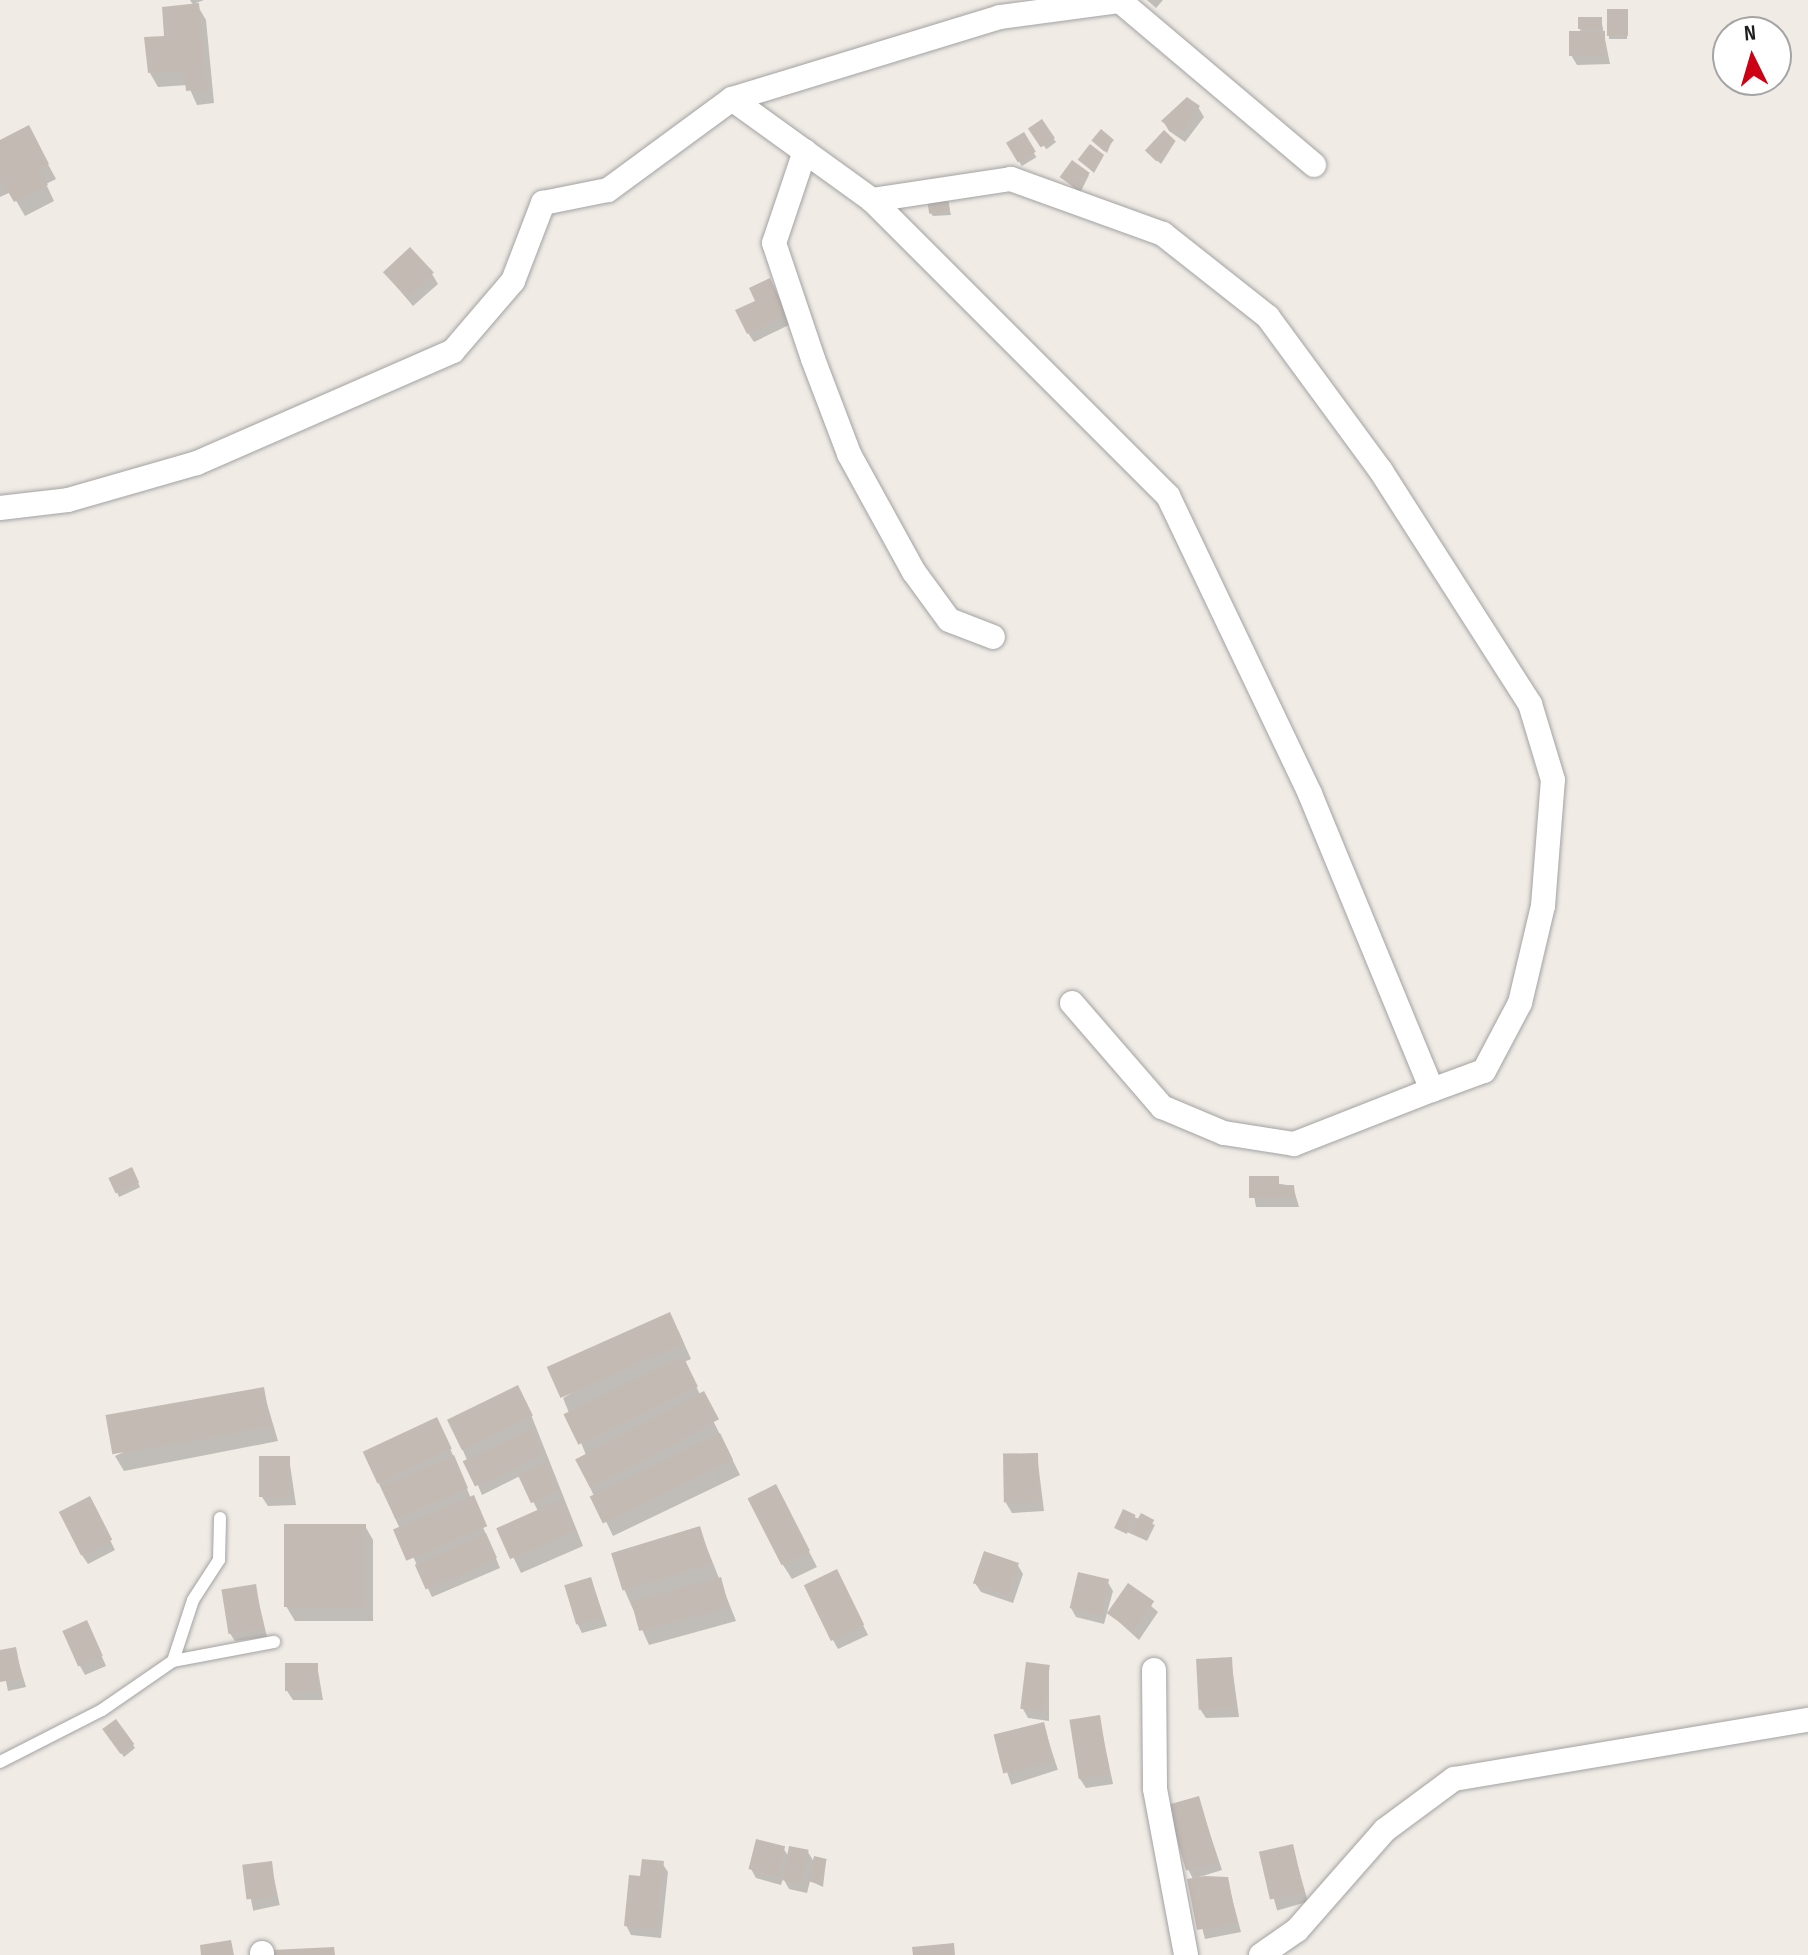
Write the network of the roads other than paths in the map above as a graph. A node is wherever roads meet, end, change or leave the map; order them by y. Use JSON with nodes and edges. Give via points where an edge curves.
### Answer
{"nodes":[{"id":1,"x":980,"y":0,"type":"edge"},
{"id":2,"x":1000,"y":17,"type":"junction"},
{"id":3,"x":732,"y":99,"type":"junction"},
{"id":4,"x":805,"y":151,"type":"junction"},
{"id":5,"x":1314,"y":165,"type":"dead end"},
{"id":6,"x":872,"y":200,"type":"junction"},
{"id":7,"x":0,"y":508,"type":"edge"},
{"id":8,"x":993,"y":637,"type":"dead end"},
{"id":9,"x":1072,"y":1003,"type":"dead end"},
{"id":10,"x":1432,"y":1090,"type":"junction"},
{"id":11,"x":220,"y":1518,"type":"dead end"},
{"id":12,"x":274,"y":1642,"type":"dead end"},
{"id":13,"x":173,"y":1661,"type":"junction"},
{"id":14,"x":1154,"y":1670,"type":"dead end"},
{"id":15,"x":1808,"y":1720,"type":"edge"},
{"id":16,"x":0,"y":1762,"type":"edge"},
{"id":17,"x":1186,"y":1955,"type":"edge"},
{"id":18,"x":1261,"y":1955,"type":"edge"}],
"edges":[{"from":1,"to":2,"type":"street"},
{"from":2,"to":3,"type":"street"},
{"from":2,"to":5,"type":"street","via":[[1120,1]]},
{"from":3,"to":4,"type":"street"},
{"from":3,"to":7,"type":"street","via":[[608,190],[543,203],[513,281],[453,351],[197,463],[68,500]]},
{"from":4,"to":6,"type":"street"},
{"from":4,"to":8,"type":"street","via":[[774,243],[849,454],[914,572],[949,620]]},
{"from":6,"to":10,"type":"street","via":[[1168,496],[1310,794]]},
{"from":6,"to":10,"type":"street","via":[[1011,179],[1163,234],[1268,317],[1381,471],[1530,704],[1553,780],[1543,906],[1520,1003],[1484,1071]]},
{"from":9,"to":10,"type":"street","via":[[1162,1107],[1224,1133],[1294,1144]]},
{"from":11,"to":13,"type":"lane","via":[[219,1560],[193,1600]]},
{"from":12,"to":13,"type":"lane"},
{"from":13,"to":16,"type":"lane","via":[[102,1710]]},
{"from":14,"to":17,"type":"street","via":[[1155,1789]]},
{"from":15,"to":18,"type":"street","via":[[1454,1779],[1385,1830],[1297,1930]]}]}
